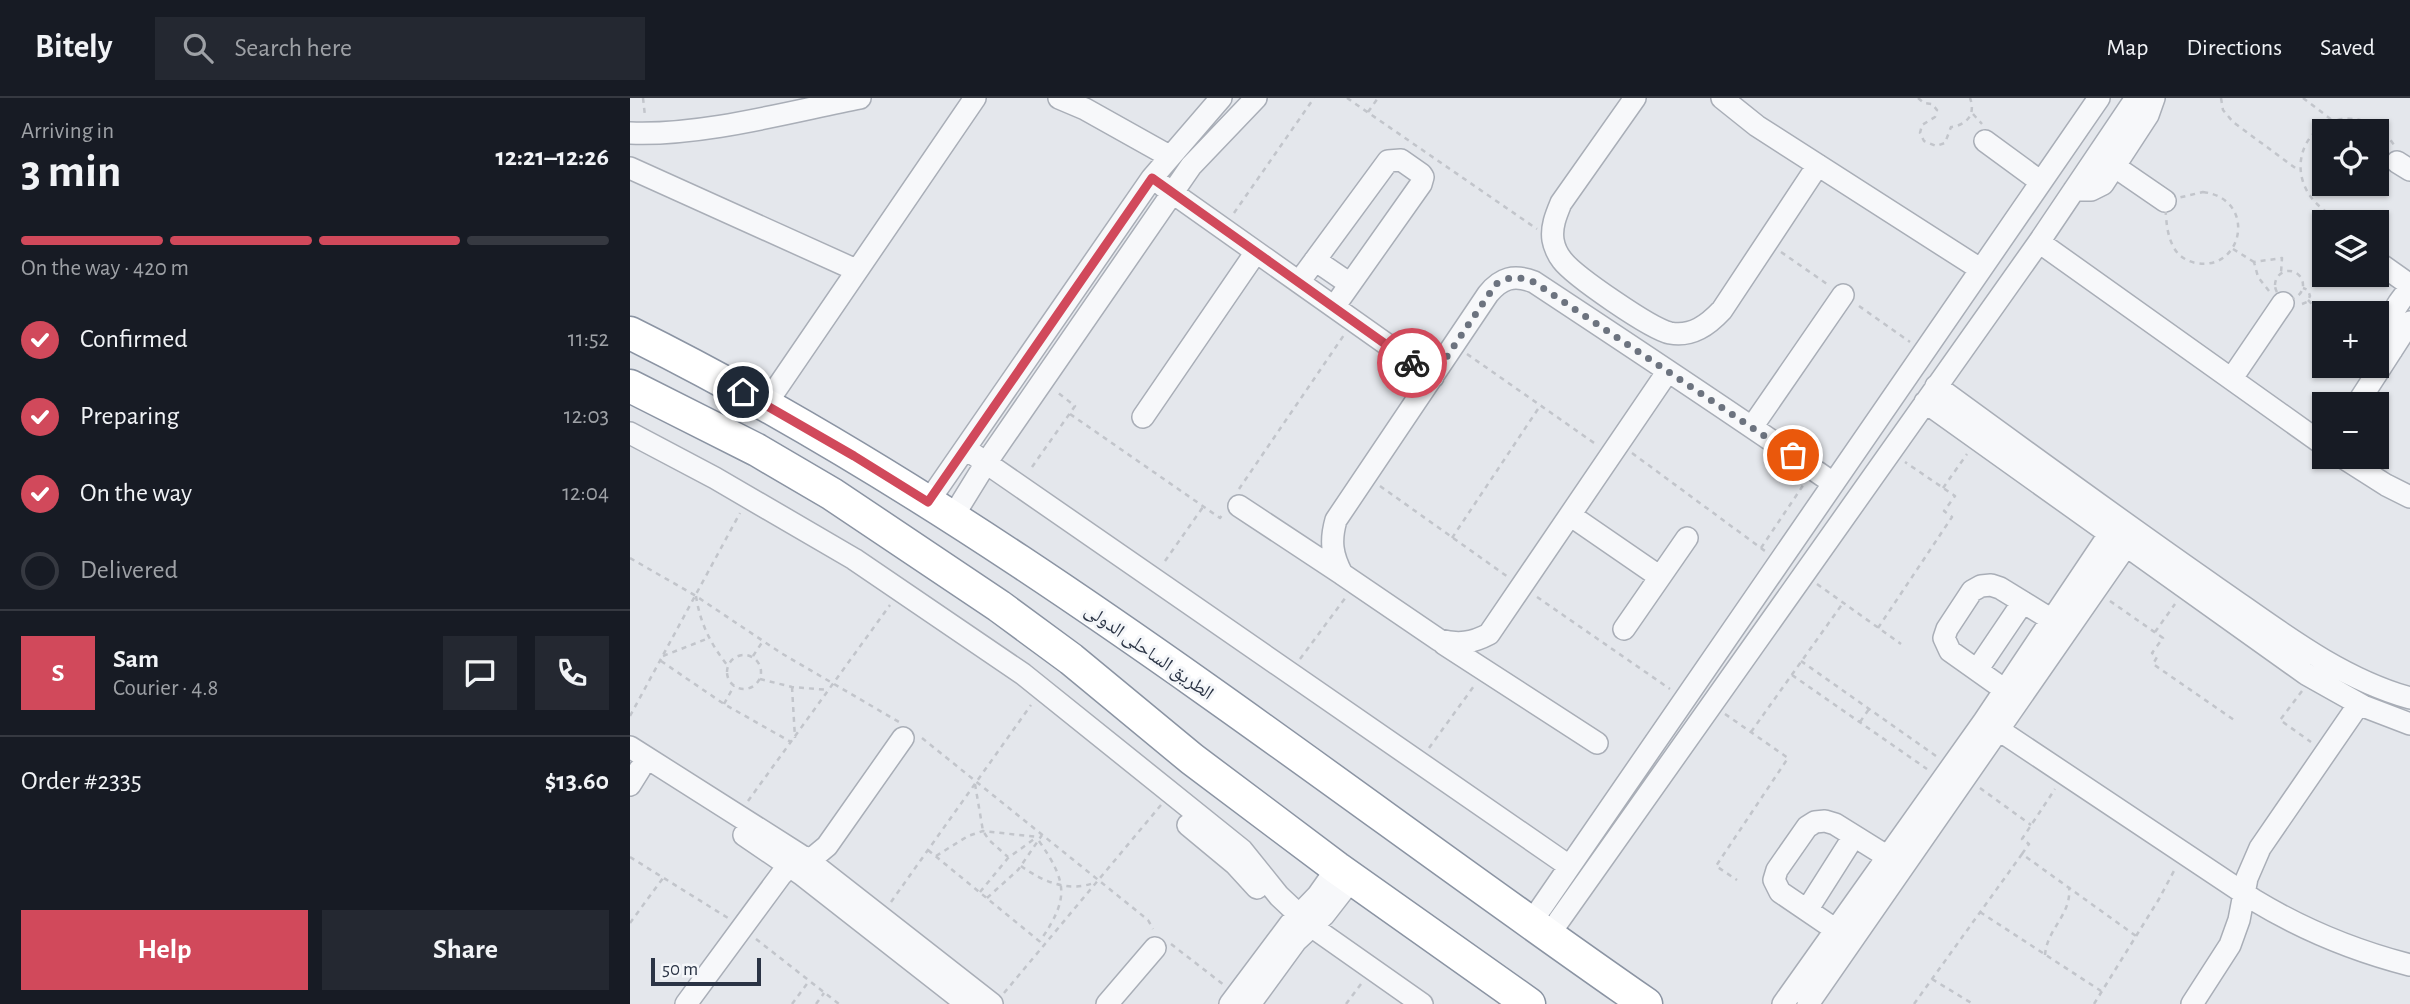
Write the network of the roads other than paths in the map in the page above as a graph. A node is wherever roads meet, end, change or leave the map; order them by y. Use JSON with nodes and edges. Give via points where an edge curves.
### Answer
{"nodes":[{"id":1,"x":860,"y":98,"type":"edge"},
{"id":2,"x":975,"y":98,"type":"edge"},
{"id":3,"x":1059,"y":98,"type":"edge"},
{"id":4,"x":1222,"y":98,"type":"edge"},
{"id":5,"x":1256,"y":98,"type":"edge"},
{"id":6,"x":1635,"y":98,"type":"edge"},
{"id":7,"x":1722,"y":98,"type":"edge"},
{"id":8,"x":2099,"y":98,"type":"edge"},
{"id":9,"x":2136,"y":98,"type":"edge"},
{"id":10,"x":2154,"y":98,"type":"edge"},
{"id":11,"x":630,"y":133,"type":"edge"},
{"id":12,"x":1985,"y":141,"type":"dead end"},
{"id":13,"x":1169,"y":156,"type":"junction"},
{"id":14,"x":1818,"y":165,"type":"junction"},
{"id":15,"x":2114,"y":166,"type":"junction"},
{"id":16,"x":630,"y":168,"type":"edge"},
{"id":17,"x":1152,"y":178,"type":"junction"},
{"id":18,"x":2041,"y":182,"type":"junction"},
{"id":19,"x":2074,"y":190,"type":"junction"},
{"id":20,"x":1173,"y":193,"type":"junction"},
{"id":21,"x":2165,"y":201,"type":"road end"},
{"id":22,"x":2039,"y":242,"type":"junction"},
{"id":23,"x":1256,"y":252,"type":"junction"},
{"id":24,"x":1315,"y":260,"type":"junction"},
{"id":25,"x":1980,"y":269,"type":"junction"},
{"id":26,"x":856,"y":270,"type":"junction"},
{"id":27,"x":2389,"y":271,"type":"edge"},
{"id":28,"x":1299,"y":282,"type":"junction"},
{"id":29,"x":1350,"y":285,"type":"junction"},
{"id":30,"x":2410,"y":286,"type":"edge"},
{"id":31,"x":1843,"y":295,"type":"dead end"},
{"id":32,"x":2285,"y":297,"type":"road end"},
{"id":33,"x":1334,"y":307,"type":"junction"},
{"id":34,"x":2410,"y":322,"type":"edge"},
{"id":35,"x":630,"y":333,"type":"edge"},
{"id":36,"x":2392,"y":350,"type":"junction"},
{"id":37,"x":1668,"y":371,"type":"junction"},
{"id":38,"x":1433,"y":377,"type":"junction"},
{"id":39,"x":2232,"y":378,"type":"junction"},
{"id":40,"x":630,"y":386,"type":"edge"},
{"id":41,"x":2365,"y":392,"type":"edge"},
{"id":42,"x":1931,"y":394,"type":"junction"},
{"id":43,"x":766,"y":404,"type":"junction"},
{"id":44,"x":1143,"y":417,"type":"dead end"},
{"id":45,"x":1752,"y":427,"type":"junction"},
{"id":46,"x":630,"y":433,"type":"edge"},
{"id":47,"x":2312,"y":436,"type":"edge"},
{"id":48,"x":966,"y":449,"type":"junction"},
{"id":49,"x":630,"y":450,"type":"edge"},
{"id":50,"x":986,"y":463,"type":"junction"},
{"id":51,"x":2361,"y":469,"type":"edge"},
{"id":52,"x":1833,"y":483,"type":"junction"},
{"id":53,"x":2410,"y":497,"type":"edge"},
{"id":54,"x":1234,"y":502,"type":"road end"},
{"id":55,"x":940,"y":510,"type":"junction"},
{"id":56,"x":1570,"y":515,"type":"junction"},
{"id":57,"x":1688,"y":538,"type":"dead end"},
{"id":58,"x":2118,"y":540,"type":"junction"},
{"id":59,"x":1660,"y":578,"type":"junction"},
{"id":60,"x":1349,"y":579,"type":"junction"},
{"id":61,"x":2023,"y":602,"type":"junction"},
{"id":62,"x":1100,"y":618,"type":"junction"},
{"id":63,"x":2052,"y":620,"type":"junction"},
{"id":64,"x":1624,"y":629,"type":"dead end"},
{"id":65,"x":1440,"y":640,"type":"junction"},
{"id":66,"x":1143,"y":647,"type":"junction"},
{"id":67,"x":1071,"y":659,"type":"junction"},
{"id":68,"x":2306,"y":666,"type":"junction"},
{"id":69,"x":1977,"y":670,"type":"junction"},
{"id":70,"x":1109,"y":690,"type":"junction"},
{"id":71,"x":2005,"y":690,"type":"junction"},
{"id":72,"x":2410,"y":698,"type":"edge"},
{"id":73,"x":2359,"y":704,"type":"junction"},
{"id":74,"x":2410,"y":724,"type":"edge"},
{"id":75,"x":1998,"y":730,"type":"junction"},
{"id":76,"x":907,"y":732,"type":"road end"},
{"id":77,"x":1597,"y":743,"type":"dead end"},
{"id":78,"x":630,"y":747,"type":"edge"},
{"id":79,"x":633,"y":772,"type":"edge"},
{"id":80,"x":1953,"y":775,"type":"junction"},
{"id":81,"x":1854,"y":836,"type":"junction"},
{"id":82,"x":1888,"y":857,"type":"junction"},
{"id":83,"x":799,"y":863,"type":"junction"},
{"id":84,"x":1569,"y":866,"type":"junction"},
{"id":85,"x":1344,"y":873,"type":"junction"},
{"id":86,"x":2244,"y":894,"type":"junction"},
{"id":87,"x":1807,"y":911,"type":"junction"},
{"id":88,"x":1300,"y":925,"type":"junction"},
{"id":89,"x":1539,"y":930,"type":"junction"},
{"id":90,"x":1836,"y":930,"type":"junction"},
{"id":91,"x":1159,"y":942,"type":"road end"},
{"id":92,"x":2410,"y":965,"type":"edge"},
{"id":93,"x":984,"y":1001,"type":"edge"},
{"id":94,"x":1239,"y":1001,"type":"edge"},
{"id":95,"x":686,"y":1004,"type":"edge"},
{"id":96,"x":1107,"y":1004,"type":"edge"},
{"id":97,"x":1399,"y":1004,"type":"edge"},
{"id":98,"x":1422,"y":1004,"type":"edge"},
{"id":99,"x":1529,"y":1004,"type":"edge"},
{"id":100,"x":1646,"y":1004,"type":"edge"},
{"id":101,"x":1783,"y":1004,"type":"edge"},
{"id":102,"x":1808,"y":1004,"type":"edge"},
{"id":103,"x":2192,"y":1004,"type":"edge"}],
"edges":[{"from":1,"to":11,"type":"street","via":[[699,129]]},
{"from":2,"to":26,"type":"street"},
{"from":3,"to":13,"type":"street"},
{"from":4,"to":13,"type":"street"},
{"from":5,"to":20,"type":"street","via":[[1198,158]]},
{"from":6,"to":14,"type":"street","via":[[1561,203],[1553,221],[1553,241],[1560,259],[1574,273],[1669,333],[1690,333],[1708,325],[1722,310]]},
{"from":7,"to":14,"type":"street"},
{"from":8,"to":18,"type":"street"},
{"from":9,"to":19,"type":"street"},
{"from":10,"to":15,"type":"street"},
{"from":12,"to":18,"type":"street"},
{"from":13,"to":17,"type":"street"},
{"from":14,"to":25,"type":"street"},
{"from":15,"to":19,"type":"street","via":[[2103,184]]},
{"from":15,"to":21,"type":"street"},
{"from":16,"to":26,"type":"street"},
{"from":17,"to":20,"type":"street"},
{"from":17,"to":48,"type":"street"},
{"from":18,"to":25,"type":"street"},
{"from":19,"to":22,"type":"street"},
{"from":20,"to":23,"type":"street"},
{"from":20,"to":50,"type":"street"},
{"from":22,"to":39,"type":"street"},
{"from":22,"to":42,"type":"street"},
{"from":23,"to":28,"type":"street"},
{"from":23,"to":44,"type":"street"},
{"from":24,"to":28,"type":"street"},
{"from":24,"to":29,"type":"street"},
{"from":24,"to":29,"type":"street","via":[[1388,161],[1401,160],[1421,174],[1423,181]]},
{"from":25,"to":52,"type":"street"},
{"from":26,"to":43,"type":"street"},
{"from":27,"to":30,"type":"street"},
{"from":28,"to":33,"type":"street"},
{"from":29,"to":33,"type":"street"},
{"from":30,"to":36,"type":"street","via":[[2390,319]]},
{"from":31,"to":45,"type":"street"},
{"from":32,"to":39,"type":"street"},
{"from":33,"to":38,"type":"street"},
{"from":34,"to":36,"type":"street"},
{"from":35,"to":43,"type":"highway","name":"الطريق الساحلى الدولى"},
{"from":36,"to":41,"type":"street"},
{"from":37,"to":38,"type":"street","via":[[1521,277],[1496,284]]},
{"from":37,"to":45,"type":"street"},
{"from":37,"to":56,"type":"street"},
{"from":38,"to":60,"type":"street","via":[[1336,520],[1332,534],[1335,562]]},
{"from":39,"to":47,"type":"street"},
{"from":40,"to":67,"type":"highway","via":[[832,494]]},
{"from":42,"to":58,"type":"street","via":[[1978,439]]},
{"from":42,"to":68,"type":"street","via":[[2129,527]]},
{"from":42,"to":89,"type":"street","via":[[1711,705]]},
{"from":43,"to":55,"type":"highway","name":"الطريق الساحلى الدولى"},
{"from":45,"to":52,"type":"street"},
{"from":46,"to":88,"type":"street","via":[[855,559],[1013,667],[1242,850]]},
{"from":48,"to":50,"type":"street"},
{"from":48,"to":55,"type":"street"},
{"from":49,"to":88,"type":"street","via":[[847,571],[1035,700],[1235,864]]},
{"from":50,"to":55,"type":"street"},
{"from":50,"to":84,"type":"street"},
{"from":51,"to":53,"type":"street"},
{"from":52,"to":84,"type":"street"},
{"from":54,"to":60,"type":"street"},
{"from":55,"to":62,"type":"highway","name":"الطريق الساحلى الدولى"},
{"from":56,"to":59,"type":"street"},
{"from":56,"to":65,"type":"street","via":[[1489,634],[1465,643]]},
{"from":57,"to":59,"type":"street"},
{"from":58,"to":63,"type":"street"},
{"from":58,"to":68,"type":"street"},
{"from":58,"to":75,"type":"street","via":[[2095,591]]},
{"from":59,"to":64,"type":"street"},
{"from":60,"to":65,"type":"street"},
{"from":61,"to":63,"type":"street"},
{"from":61,"to":69,"type":"street"},
{"from":61,"to":69,"type":"street","via":[[1996,586],[1972,591],[1944,638],[1950,651]]},
{"from":62,"to":66,"type":"highway","name":"الطريق الساحلى الدولى"},
{"from":62,"to":67,"type":"highway","via":[[1096,639]]},
{"from":63,"to":71,"type":"street"},
{"from":65,"to":77,"type":"street"},
{"from":66,"to":70,"type":"highway","via":[[1115,667]]},
{"from":66,"to":89,"type":"highway","name":"الطريق الساحلى الدولى"},
{"from":67,"to":70,"type":"highway"},
{"from":68,"to":72,"type":"street"},
{"from":68,"to":73,"type":"street"},
{"from":69,"to":71,"type":"street"},
{"from":70,"to":85,"type":"highway"},
{"from":71,"to":80,"type":"street"},
{"from":73,"to":74,"type":"street"},
{"from":73,"to":86,"type":"street","via":[[2259,848]]},
{"from":75,"to":80,"type":"street"},
{"from":75,"to":86,"type":"street"},
{"from":76,"to":83,"type":"street","via":[[831,841]]},
{"from":78,"to":83,"type":"street","via":[[738,814]]},
{"from":79,"to":83,"type":"street"},
{"from":80,"to":82,"type":"street"},
{"from":80,"to":102,"type":"street"},
{"from":81,"to":82,"type":"street"},
{"from":81,"to":87,"type":"street"},
{"from":81,"to":87,"type":"street","via":[[1830,822],[1815,821],[1777,870],[1777,889]]},
{"from":82,"to":90,"type":"street"},
{"from":83,"to":93,"type":"street"},
{"from":83,"to":93,"type":"street","via":[[880,916]]},
{"from":83,"to":95,"type":"street","via":[[741,927]]},
{"from":84,"to":89,"type":"street"},
{"from":85,"to":88,"type":"street","via":[[1313,902]]},
{"from":85,"to":99,"type":"highway"},
{"from":86,"to":92,"type":"street","via":[[2318,933],[2372,956]]},
{"from":86,"to":103,"type":"street","via":[[2230,945]]},
{"from":87,"to":90,"type":"street"},
{"from":88,"to":94,"type":"street"},
{"from":88,"to":97,"type":"street"},
{"from":88,"to":98,"type":"street"},
{"from":89,"to":100,"type":"highway","name":"الطريق الساحلى الدولى"},
{"from":90,"to":101,"type":"street"},
{"from":91,"to":96,"type":"street"}]}
